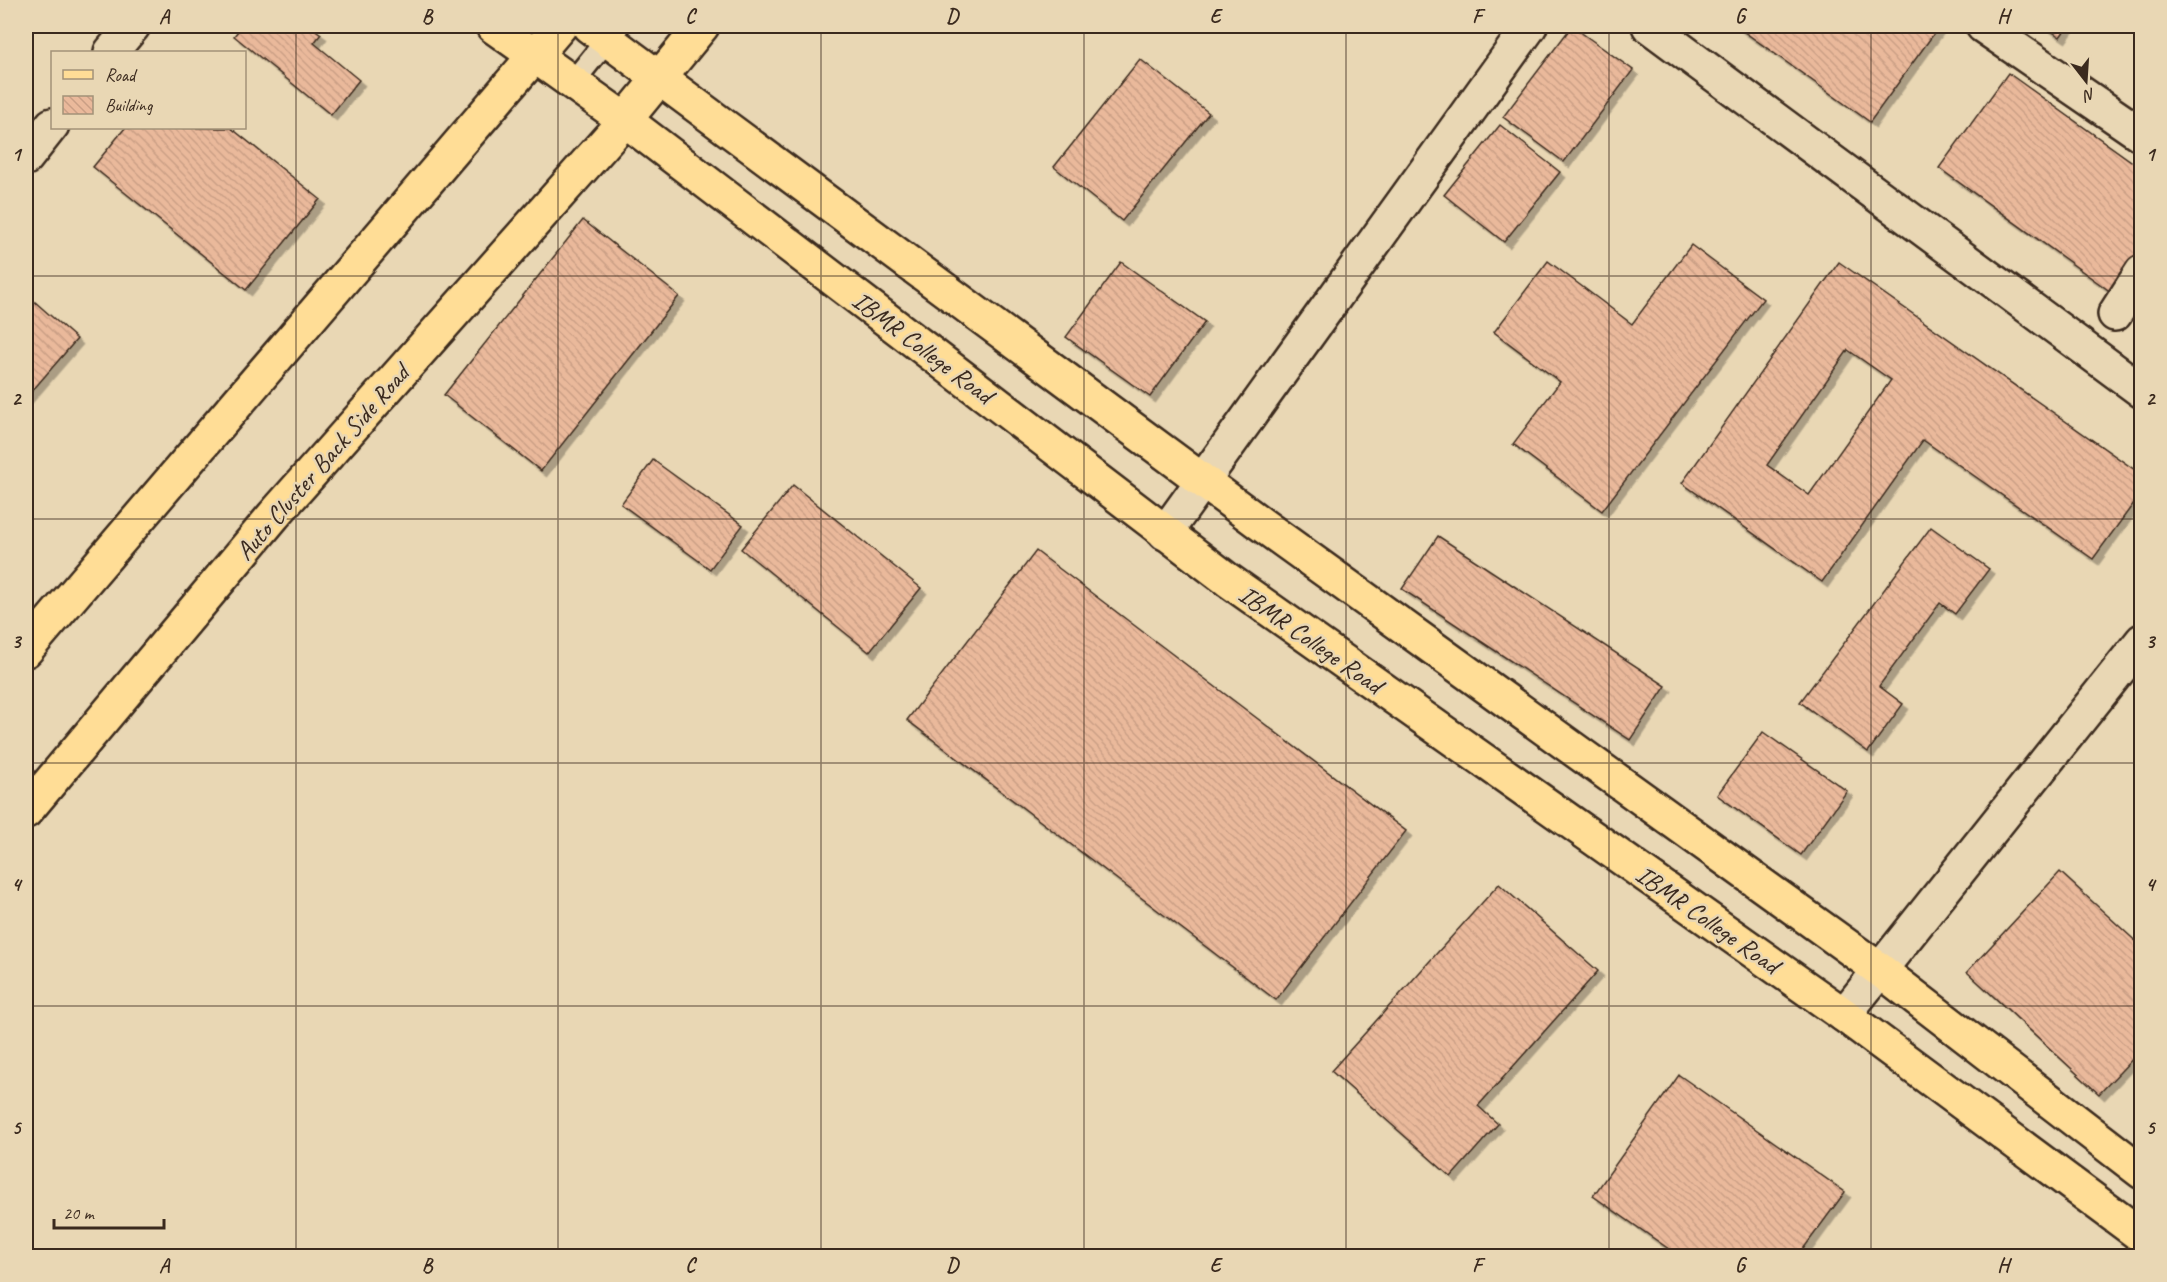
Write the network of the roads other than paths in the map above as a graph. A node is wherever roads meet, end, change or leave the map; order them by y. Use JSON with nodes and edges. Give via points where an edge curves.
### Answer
{"nodes":[{"id":1,"x":133,"y":26,"type":"edge"},
{"id":2,"x":493,"y":26,"type":"edge"},
{"id":3,"x":560,"y":26,"type":"edge"},
{"id":4,"x":702,"y":26,"type":"edge"},
{"id":5,"x":1530,"y":26,"type":"edge"},
{"id":6,"x":1649,"y":26,"type":"edge"},
{"id":7,"x":1983,"y":26,"type":"edge"},
{"id":8,"x":605,"y":30,"type":"edge"},
{"id":9,"x":112,"y":51,"type":"edge"},
{"id":10,"x":536,"y":55,"type":"junction"},
{"id":11,"x":660,"y":77,"type":"junction"},
{"id":12,"x":573,"y":82,"type":"junction"},
{"id":13,"x":625,"y":120,"type":"junction"},
{"id":14,"x":51,"y":125,"type":"edge"},
{"id":15,"x":2142,"y":135,"type":"edge"},
{"id":16,"x":26,"y":158,"type":"edge"},
{"id":17,"x":2142,"y":272,"type":"edge"},
{"id":18,"x":2115,"y":314,"type":"dead end"},
{"id":19,"x":2142,"y":391,"type":"edge"},
{"id":20,"x":1203,"y":480,"type":"junction"},
{"id":21,"x":1165,"y":533,"type":"junction"},
{"id":22,"x":2142,"y":641,"type":"edge"},
{"id":23,"x":26,"y":650,"type":"edge"},
{"id":24,"x":26,"y":811,"type":"edge"},
{"id":25,"x":1880,"y":970,"type":"junction"},
{"id":26,"x":1844,"y":1015,"type":"junction"},
{"id":27,"x":2142,"y":1172,"type":"edge"},
{"id":28,"x":2142,"y":1236,"type":"edge"}],
"edges":[{"from":1,"to":9,"type":"street"},
{"from":2,"to":10,"type":"main road","name":"IBMR College Road"},
{"from":3,"to":10,"type":"main road"},
{"from":4,"to":11,"type":"main road","name":"Auto Cluster Back Side Road"},
{"from":5,"to":20,"type":"street"},
{"from":6,"to":19,"type":"street"},
{"from":7,"to":15,"type":"street"},
{"from":8,"to":11,"type":"main road"},
{"from":8,"to":12,"type":"lane"},
{"from":10,"to":12,"type":"main road","name":"IBMR College Road"},
{"from":10,"to":23,"type":"main road"},
{"from":11,"to":13,"type":"main road","name":"Auto Cluster Back Side Road"},
{"from":11,"to":20,"type":"main road"},
{"from":12,"to":13,"type":"main road","name":"IBMR College Road"},
{"from":13,"to":21,"type":"main road","name":"IBMR College Road"},
{"from":13,"to":24,"type":"main road","name":"Auto Cluster Back Side Road","via":[[274,515]]},
{"from":14,"to":16,"type":"street"},
{"from":17,"to":18,"type":"street"},
{"from":20,"to":21,"type":"street"},
{"from":20,"to":25,"type":"main road"},
{"from":21,"to":26,"type":"main road","name":"IBMR College Road"},
{"from":22,"to":25,"type":"street"},
{"from":25,"to":26,"type":"street"},
{"from":25,"to":27,"type":"main road"},
{"from":26,"to":28,"type":"main road","name":"IBMR College Road"}]}
